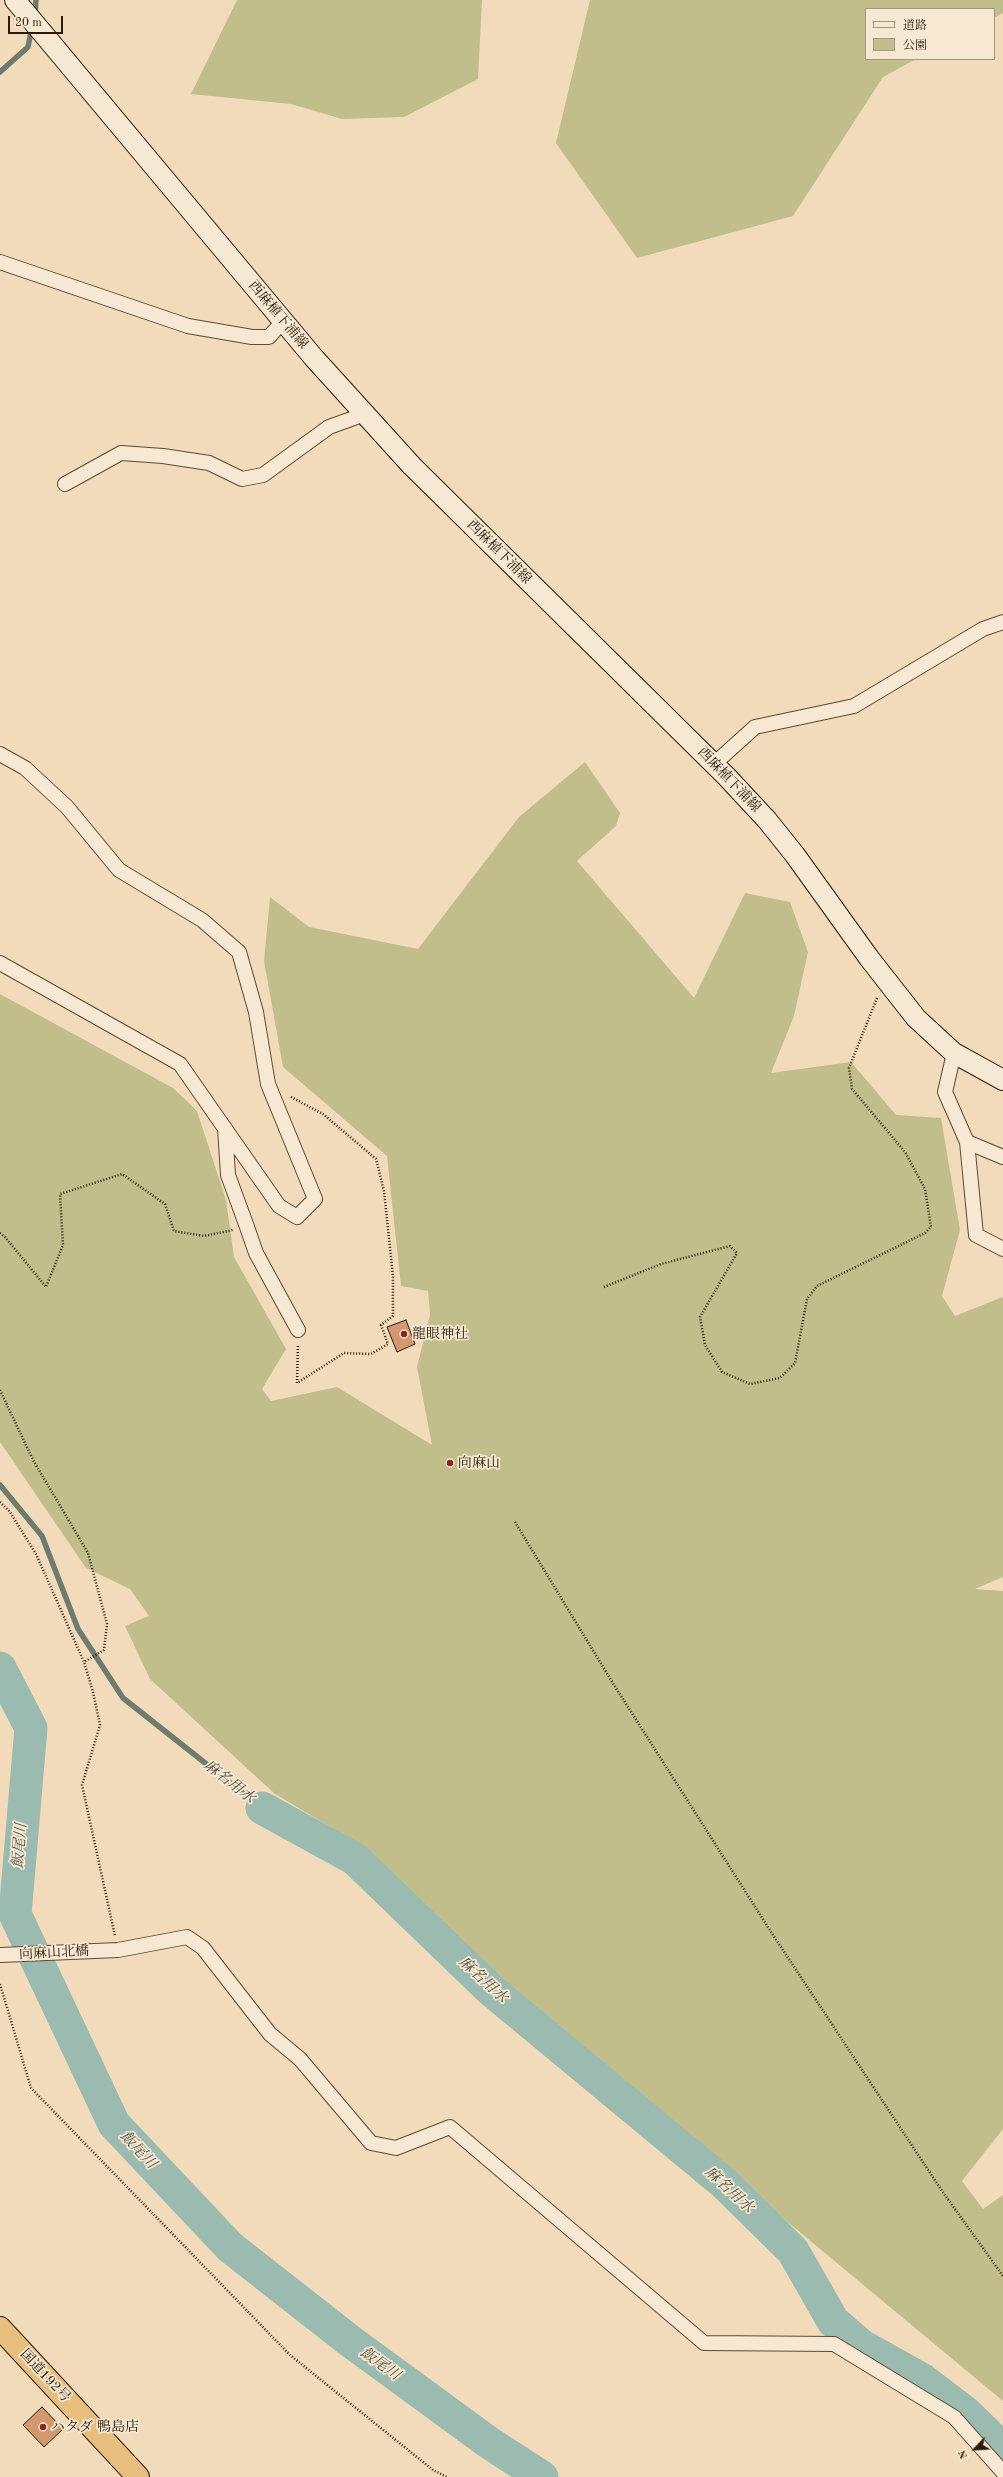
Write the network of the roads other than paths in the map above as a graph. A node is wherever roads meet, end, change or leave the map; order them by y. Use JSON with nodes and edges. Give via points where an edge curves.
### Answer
{"nodes":[{"id":1,"x":20,"y":8,"type":"edge"},
{"id":2,"x":0,"y":262,"type":"edge"},
{"id":3,"x":283,"y":321,"type":"junction"},
{"id":4,"x":365,"y":414,"type":"junction"},
{"id":5,"x":65,"y":484,"type":"dead end"},
{"id":6,"x":1003,"y":622,"type":"edge"},
{"id":7,"x":0,"y":754,"type":"edge"},
{"id":8,"x":714,"y":764,"type":"junction"},
{"id":9,"x":0,"y":963,"type":"edge"},
{"id":10,"x":954,"y":1053,"type":"junction"},
{"id":11,"x":1003,"y":1080,"type":"edge"},
{"id":12,"x":225,"y":1126,"type":"junction"},
{"id":13,"x":967,"y":1142,"type":"junction"},
{"id":14,"x":1003,"y":1157,"type":"edge"},
{"id":15,"x":1003,"y":1249,"type":"edge"},
{"id":16,"x":298,"y":1330,"type":"road end"},
{"id":17,"x":0,"y":1955,"type":"edge"},
{"id":18,"x":0,"y":2328,"type":"edge"},
{"id":19,"x":1003,"y":2472,"type":"edge"},
{"id":20,"x":138,"y":2477,"type":"edge"}],
"edges":[{"from":1,"to":3,"type":"main road","name":"西麻植下浦線"},
{"from":2,"to":3,"type":"street","via":[[188,326],[252,337],[269,337]]},
{"from":3,"to":4,"type":"main road","name":"西麻植下浦線"},
{"from":4,"to":5,"type":"street","via":[[329,427],[263,475],[242,479],[209,463],[122,453]]},
{"from":4,"to":8,"type":"main road","name":"西麻植下浦線","via":[[418,472]]},
{"from":6,"to":8,"type":"street","via":[[983,629],[854,706],[756,727]]},
{"from":7,"to":12,"type":"street","via":[[25,768],[67,807],[120,870],[202,920],[239,952],[256,1012],[268,1084],[315,1199],[297,1217],[279,1206]]},
{"from":8,"to":10,"type":"main road","name":"西麻植下浦線","via":[[767,820],[795,855],[916,1018]]},
{"from":9,"to":12,"type":"street","via":[[180,1064]]},
{"from":10,"to":11,"type":"main road","name":"西麻植下浦線"},
{"from":10,"to":13,"type":"street","via":[[945,1092]]},
{"from":12,"to":16,"type":"street","via":[[228,1175],[256,1253]]},
{"from":13,"to":14,"type":"street"},
{"from":13,"to":15,"type":"street","via":[[976,1235]]},
{"from":17,"to":19,"type":"street","name":"向麻山北橋","via":[[114,1950],[187,1937],[203,1948],[270,2034],[300,2059],[371,2143],[396,2148],[450,2127],[704,2343],[834,2344],[954,2417]]},
{"from":18,"to":20,"type":"highway","name":"国道192号"}]}
